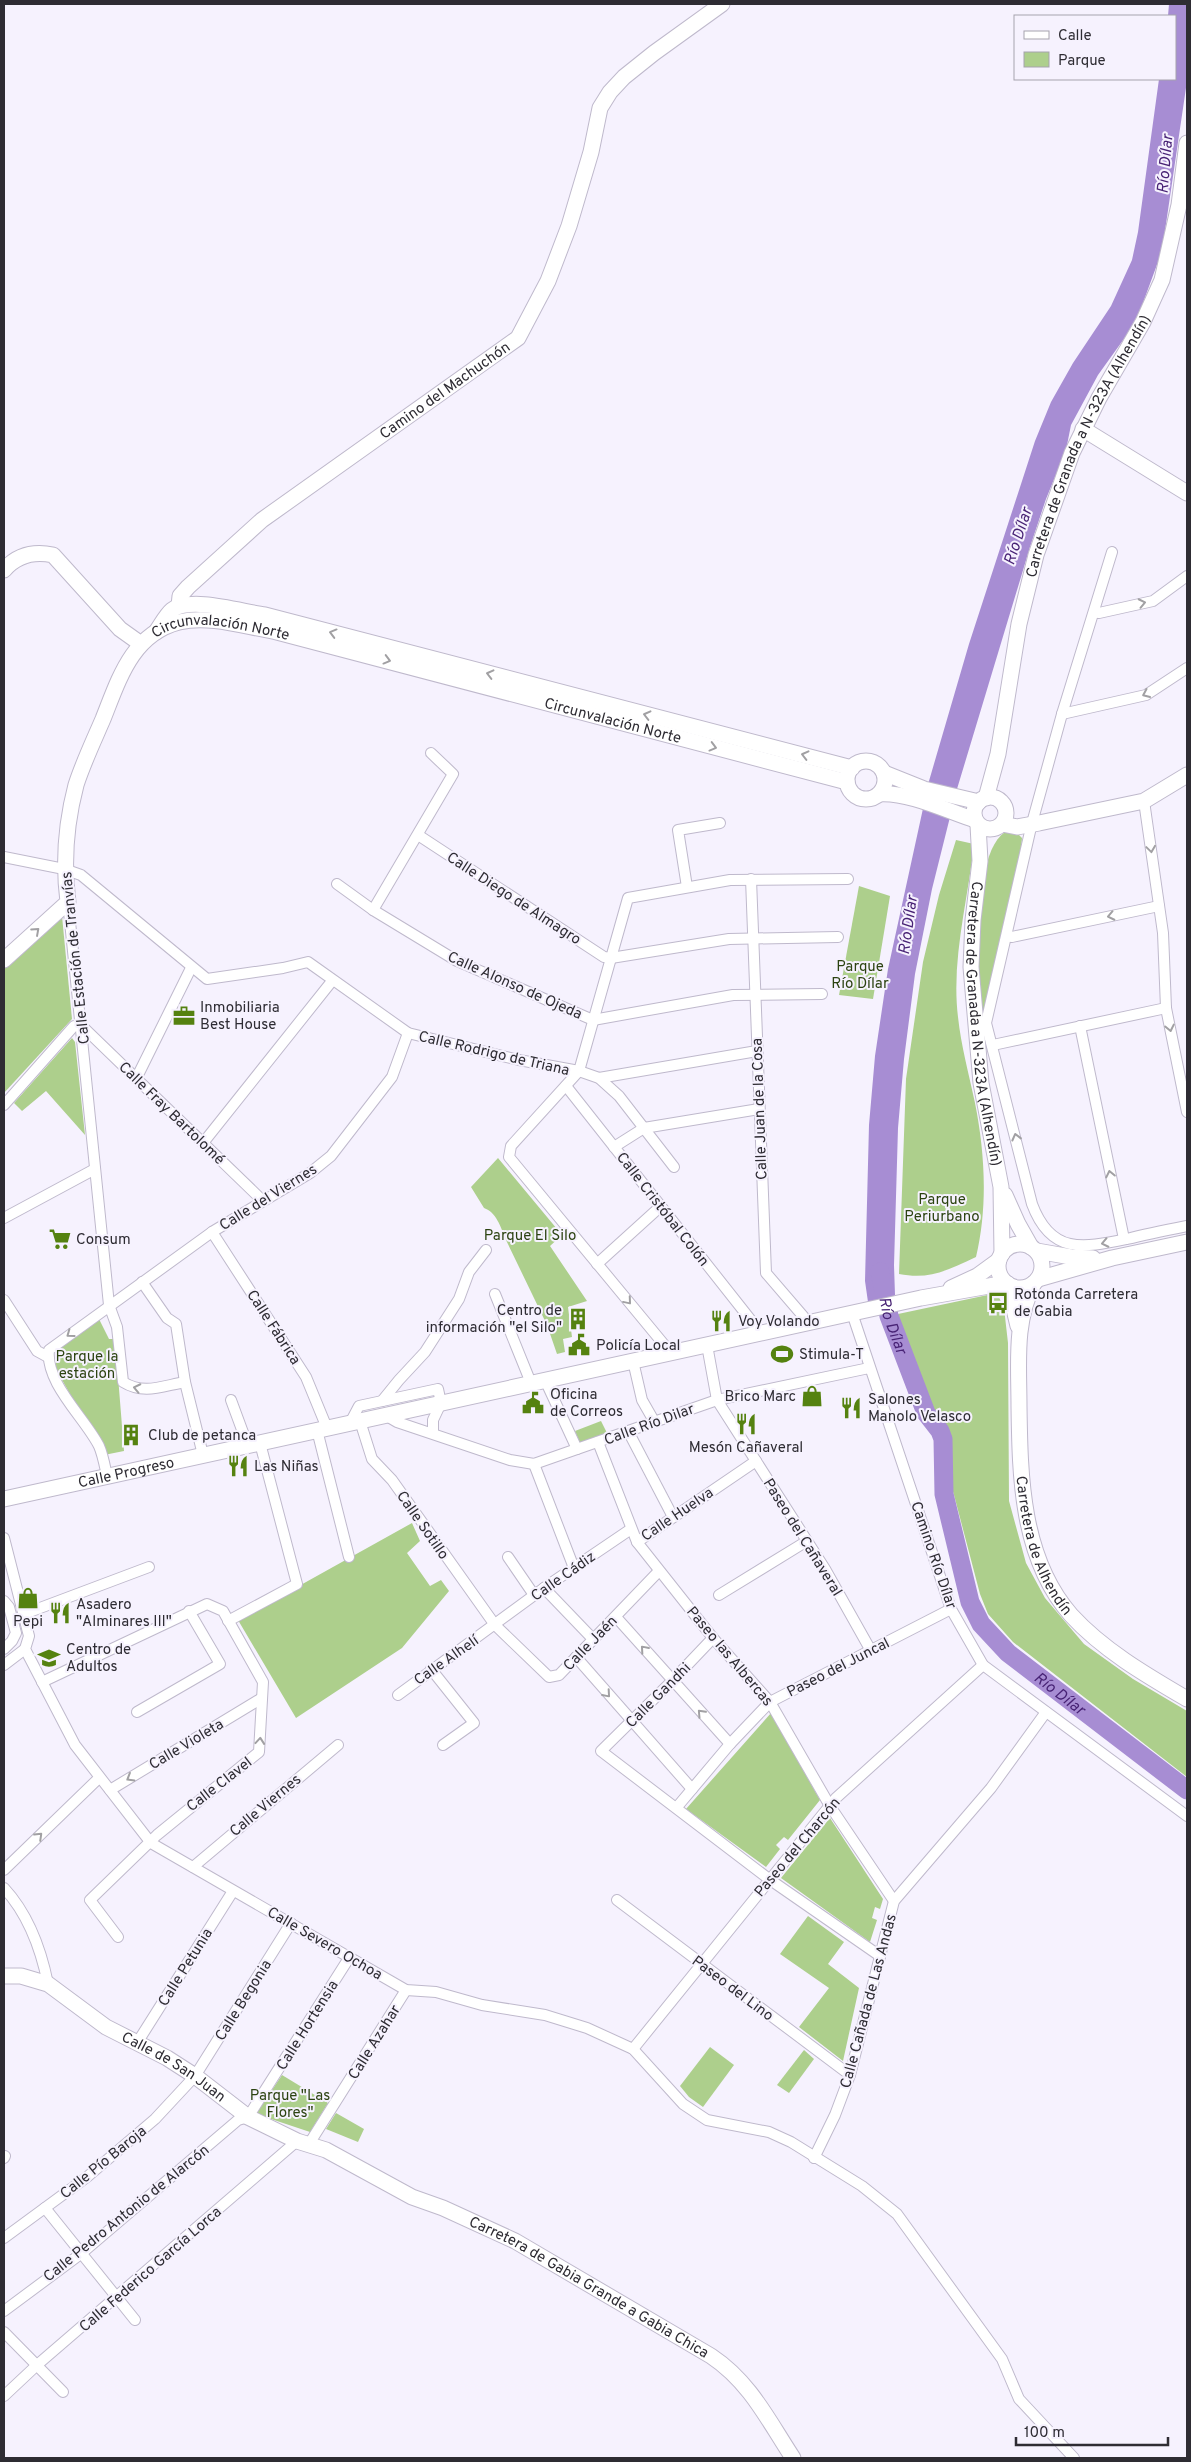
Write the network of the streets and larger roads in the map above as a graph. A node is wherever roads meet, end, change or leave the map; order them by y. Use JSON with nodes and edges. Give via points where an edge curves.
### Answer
{"nodes":[{"id":1,"x":722,"y":4,"type":"edge"},
{"id":2,"x":1187,"y":143,"type":"edge"},
{"id":3,"x":1083,"y":429,"type":"junction"},
{"id":4,"x":1187,"y":493,"type":"edge"},
{"id":5,"x":1112,"y":552,"type":"dead end"},
{"id":6,"x":4,"y":570,"type":"edge"},
{"id":7,"x":1187,"y":576,"type":"edge"},
{"id":8,"x":179,"y":606,"type":"junction"},
{"id":9,"x":1094,"y":612,"type":"junction"},
{"id":10,"x":203,"y":620,"type":"junction"},
{"id":11,"x":156,"y":632,"type":"junction"},
{"id":12,"x":140,"y":644,"type":"junction"},
{"id":13,"x":1187,"y":668,"type":"edge"},
{"id":14,"x":1062,"y":714,"type":"junction"},
{"id":15,"x":431,"y":754,"type":"dead end"},
{"id":16,"x":884,"y":772,"type":"junction"},
{"id":17,"x":1187,"y":774,"type":"edge"},
{"id":18,"x":849,"y":775,"type":"junction"},
{"id":19,"x":879,"y":794,"type":"junction"},
{"id":20,"x":922,"y":795,"type":"junction"},
{"id":21,"x":1144,"y":801,"type":"junction"},
{"id":22,"x":954,"y":805,"type":"junction"},
{"id":23,"x":995,"y":810,"type":"junction"},
{"id":24,"x":977,"y":822,"type":"junction"},
{"id":25,"x":720,"y":823,"type":"dead end"},
{"id":26,"x":1032,"y":823,"type":"junction"},
{"id":27,"x":418,"y":835,"type":"junction"},
{"id":28,"x":4,"y":857,"type":"edge"},
{"id":29,"x":980,"y":861,"type":"junction"},
{"id":30,"x":64,"y":869,"type":"junction"},
{"id":31,"x":751,"y":879,"type":"junction"},
{"id":32,"x":848,"y":879,"type":"dead end"},
{"id":33,"x":337,"y":884,"type":"dead end"},
{"id":34,"x":687,"y":887,"type":"junction"},
{"id":35,"x":68,"y":902,"type":"junction"},
{"id":36,"x":1159,"y":906,"type":"junction"},
{"id":37,"x":373,"y":910,"type":"junction"},
{"id":38,"x":1007,"y":936,"type":"junction"},
{"id":39,"x":838,"y":937,"type":"dead end"},
{"id":40,"x":753,"y":938,"type":"junction"},
{"id":41,"x":611,"y":958,"type":"junction"},
{"id":42,"x":4,"y":960,"type":"edge"},
{"id":43,"x":191,"y":968,"type":"junction"},
{"id":44,"x":332,"y":981,"type":"junction"},
{"id":45,"x":822,"y":994,"type":"dead end"},
{"id":46,"x":755,"y":995,"type":"junction"},
{"id":47,"x":1166,"y":1008,"type":"junction"},
{"id":48,"x":593,"y":1020,"type":"junction"},
{"id":49,"x":82,"y":1026,"type":"junction"},
{"id":50,"x":1080,"y":1026,"type":"junction"},
{"id":51,"x":408,"y":1033,"type":"junction"},
{"id":52,"x":993,"y":1045,"type":"junction"},
{"id":53,"x":757,"y":1051,"type":"junction"},
{"id":54,"x":579,"y":1072,"type":"junction"},
{"id":55,"x":599,"y":1078,"type":"junction"},
{"id":56,"x":136,"y":1079,"type":"junction"},
{"id":57,"x":566,"y":1086,"type":"junction"},
{"id":58,"x":4,"y":1104,"type":"edge"},
{"id":59,"x":759,"y":1109,"type":"junction"},
{"id":60,"x":1187,"y":1112,"type":"edge"},
{"id":61,"x":644,"y":1128,"type":"junction"},
{"id":62,"x":203,"y":1143,"type":"junction"},
{"id":63,"x":614,"y":1147,"type":"junction"},
{"id":64,"x":674,"y":1167,"type":"dead end"},
{"id":65,"x":95,"y":1169,"type":"junction"},
{"id":66,"x":1001,"y":1187,"type":"junction"},
{"id":67,"x":262,"y":1200,"type":"junction"},
{"id":68,"x":661,"y":1206,"type":"junction"},
{"id":69,"x":4,"y":1217,"type":"edge"},
{"id":70,"x":1187,"y":1226,"type":"edge"},
{"id":71,"x":212,"y":1232,"type":"junction"},
{"id":72,"x":1124,"y":1239,"type":"junction"},
{"id":73,"x":1187,"y":1242,"type":"edge"},
{"id":74,"x":1034,"y":1249,"type":"junction"},
{"id":75,"x":486,"y":1250,"type":"dead end"},
{"id":76,"x":1000,"y":1257,"type":"junction"},
{"id":77,"x":1112,"y":1258,"type":"junction"},
{"id":78,"x":597,"y":1264,"type":"junction"},
{"id":79,"x":1036,"y":1281,"type":"junction"},
{"id":80,"x":142,"y":1282,"type":"junction"},
{"id":81,"x":1007,"y":1284,"type":"junction"},
{"id":82,"x":495,"y":1294,"type":"dead end"},
{"id":83,"x":921,"y":1298,"type":"junction"},
{"id":84,"x":4,"y":1300,"type":"edge"},
{"id":85,"x":109,"y":1305,"type":"junction"},
{"id":86,"x":858,"y":1312,"type":"junction"},
{"id":87,"x":809,"y":1323,"type":"junction"},
{"id":88,"x":1019,"y":1330,"type":"junction"},
{"id":89,"x":761,"y":1333,"type":"junction"},
{"id":90,"x":707,"y":1345,"type":"junction"},
{"id":91,"x":671,"y":1353,"type":"junction"},
{"id":92,"x":48,"y":1357,"type":"junction"},
{"id":93,"x":634,"y":1361,"type":"junction"},
{"id":94,"x":869,"y":1368,"type":"junction"},
{"id":95,"x":185,"y":1382,"type":"junction"},
{"id":96,"x":538,"y":1382,"type":"junction"},
{"id":97,"x":231,"y":1400,"type":"dead end"},
{"id":98,"x":717,"y":1400,"type":"junction"},
{"id":99,"x":441,"y":1403,"type":"junction"},
{"id":100,"x":384,"y":1408,"type":"junction"},
{"id":101,"x":418,"y":1408,"type":"junction"},
{"id":102,"x":654,"y":1421,"type":"junction"},
{"id":103,"x":355,"y":1422,"type":"junction"},
{"id":104,"x":322,"y":1429,"type":"junction"},
{"id":105,"x":628,"y":1431,"type":"junction"},
{"id":106,"x":433,"y":1433,"type":"junction"},
{"id":107,"x":598,"y":1442,"type":"junction"},
{"id":108,"x":254,"y":1444,"type":"junction"},
{"id":109,"x":577,"y":1449,"type":"junction"},
{"id":110,"x":203,"y":1455,"type":"junction"},
{"id":111,"x":756,"y":1461,"type":"junction"},
{"id":112,"x":534,"y":1464,"type":"junction"},
{"id":113,"x":107,"y":1476,"type":"junction"},
{"id":114,"x":4,"y":1499,"type":"edge"},
{"id":115,"x":673,"y":1516,"type":"junction"},
{"id":116,"x":631,"y":1529,"type":"junction"},
{"id":117,"x":4,"y":1538,"type":"edge"},
{"id":118,"x":806,"y":1541,"type":"junction"},
{"id":119,"x":637,"y":1542,"type":"junction"},
{"id":120,"x":349,"y":1557,"type":"dead end"},
{"id":121,"x":508,"y":1557,"type":"dead end"},
{"id":122,"x":149,"y":1567,"type":"dead end"},
{"id":123,"x":574,"y":1568,"type":"junction"},
{"id":124,"x":659,"y":1571,"type":"junction"},
{"id":125,"x":544,"y":1588,"type":"junction"},
{"id":126,"x":534,"y":1595,"type":"junction"},
{"id":127,"x":719,"y":1595,"type":"dead end"},
{"id":128,"x":4,"y":1601,"type":"edge"},
{"id":129,"x":951,"y":1609,"type":"junction"},
{"id":130,"x":189,"y":1612,"type":"junction"},
{"id":131,"x":24,"y":1614,"type":"junction"},
{"id":132,"x":616,"y":1616,"type":"junction"},
{"id":133,"x":228,"y":1621,"type":"junction"},
{"id":134,"x":496,"y":1625,"type":"junction"},
{"id":135,"x":592,"y":1638,"type":"junction"},
{"id":136,"x":713,"y":1638,"type":"junction"},
{"id":137,"x":4,"y":1648,"type":"edge"},
{"id":138,"x":25,"y":1649,"type":"junction"},
{"id":139,"x":870,"y":1649,"type":"junction"},
{"id":140,"x":576,"y":1657,"type":"junction"},
{"id":141,"x":4,"y":1665,"type":"edge"},
{"id":142,"x":983,"y":1665,"type":"junction"},
{"id":143,"x":431,"y":1669,"type":"junction"},
{"id":144,"x":672,"y":1681,"type":"junction"},
{"id":145,"x":42,"y":1682,"type":"junction"},
{"id":146,"x":398,"y":1695,"type":"dead end"},
{"id":147,"x":262,"y":1698,"type":"junction"},
{"id":148,"x":1187,"y":1698,"type":"edge"},
{"id":149,"x":770,"y":1702,"type":"junction"},
{"id":150,"x":137,"y":1712,"type":"dead end"},
{"id":151,"x":1046,"y":1712,"type":"junction"},
{"id":152,"x":631,"y":1722,"type":"junction"},
{"id":153,"x":730,"y":1744,"type":"junction"},
{"id":154,"x":338,"y":1745,"type":"dead end"},
{"id":155,"x":443,"y":1745,"type":"dead end"},
{"id":156,"x":100,"y":1778,"type":"junction"},
{"id":157,"x":692,"y":1789,"type":"junction"},
{"id":158,"x":110,"y":1790,"type":"junction"},
{"id":159,"x":830,"y":1806,"type":"junction"},
{"id":160,"x":677,"y":1807,"type":"junction"},
{"id":161,"x":1187,"y":1816,"type":"edge"},
{"id":162,"x":151,"y":1843,"type":"junction"},
{"id":163,"x":193,"y":1867,"type":"junction"},
{"id":164,"x":4,"y":1870,"type":"edge"},
{"id":165,"x":769,"y":1879,"type":"junction"},
{"id":166,"x":4,"y":1888,"type":"edge"},
{"id":167,"x":233,"y":1891,"type":"junction"},
{"id":168,"x":617,"y":1900,"type":"dead end"},
{"id":169,"x":894,"y":1902,"type":"junction"},
{"id":170,"x":292,"y":1923,"type":"junction"},
{"id":171,"x":118,"y":1937,"type":"dead end"},
{"id":172,"x":880,"y":1956,"type":"junction"},
{"id":173,"x":349,"y":1958,"type":"junction"},
{"id":174,"x":702,"y":1964,"type":"junction"},
{"id":175,"x":4,"y":1976,"type":"edge"},
{"id":176,"x":48,"y":1984,"type":"junction"},
{"id":177,"x":406,"y":1990,"type":"junction"},
{"id":178,"x":137,"y":2043,"type":"junction"},
{"id":179,"x":633,"y":2049,"type":"junction"},
{"id":180,"x":850,"y":2075,"type":"junction"},
{"id":181,"x":194,"y":2076,"type":"junction"},
{"id":182,"x":248,"y":2117,"type":"junction"},
{"id":183,"x":303,"y":2143,"type":"junction"},
{"id":184,"x":814,"y":2158,"type":"junction"},
{"id":185,"x":346,"y":2160,"type":"joint"},
{"id":186,"x":45,"y":2208,"type":"junction"},
{"id":187,"x":4,"y":2238,"type":"edge"},
{"id":188,"x":82,"y":2253,"type":"junction"},
{"id":189,"x":117,"y":2297,"type":"junction"},
{"id":190,"x":4,"y":2310,"type":"edge"},
{"id":191,"x":135,"y":2320,"type":"dead end"},
{"id":192,"x":4,"y":2332,"type":"edge"},
{"id":193,"x":37,"y":2364,"type":"junction"},
{"id":194,"x":63,"y":2392,"type":"dead end"},
{"id":195,"x":4,"y":2396,"type":"edge"},
{"id":196,"x":793,"y":2458,"type":"edge"},
{"id":197,"x":1074,"y":2458,"type":"edge"}],
"edges":[{"from":1,"to":8,"type":"street","name":"Camino del Machuchón","via":[[624,77],[600,108],[569,226],[548,281],[518,338],[262,520],[188,587],[180,596]]},
{"from":2,"to":3,"type":"street","name":"Carretera de Granada a N-323A (Alhendín)","via":[[1179,205],[1162,280],[1143,322]]},
{"from":3,"to":4,"type":"street"},
{"from":3,"to":23,"type":"street","name":"Carretera de Granada a N-323A (Alhendín)","via":[[1060,482],[1036,555],[1019,624],[998,754]]},
{"from":5,"to":9,"type":"street"},
{"from":6,"to":12,"type":"street","via":[[14,560],[28,554],[54,556],[120,629]]},
{"from":9,"to":7,"type":"street","one_way":true,"via":[[1153,601]]},
{"from":8,"to":10,"type":"street","via":[[184,612]]},
{"from":8,"to":11,"type":"street","name":"Circunvalación Norte","via":[[171,611]]},
{"from":18,"to":8,"type":"street","name":"Circunvalación Norte","one_way":true,"via":[[265,615],[195,603]]},
{"from":9,"to":14,"type":"street"},
{"from":10,"to":11,"type":"street","name":"Circunvalación Norte","via":[[179,622]]},
{"from":10,"to":18,"type":"street","name":"Circunvalación Norte","one_way":true,"via":[[273,631]]},
{"from":11,"to":12,"type":"street","name":"Calle Estación de Tranvías"},
{"from":12,"to":30,"type":"street","name":"Calle Estación de Tranvías","via":[[121,674],[76,785]]},
{"from":13,"to":14,"type":"street","one_way":true,"via":[[1146,695]]},
{"from":14,"to":26,"type":"street"},
{"from":15,"to":27,"type":"street","via":[[453,774]]},
{"from":16,"to":18,"type":"street","via":[[875,763],[863,761]]},
{"from":16,"to":19,"type":"street","via":[[885,784]]},
{"from":16,"to":20,"type":"street"},
{"from":17,"to":21,"type":"street"},
{"from":18,"to":19,"type":"street","via":[[850,791],[857,797],[866,800]]},
{"from":19,"to":20,"type":"street"},
{"from":20,"to":22,"type":"street"},
{"from":21,"to":26,"type":"street"},
{"from":21,"to":36,"type":"street","one_way":true},
{"from":22,"to":23,"type":"street"},
{"from":22,"to":24,"type":"street"},
{"from":23,"to":24,"type":"street","name":"Carretera de Granada a N-323A (Alhendín)","via":[[974,811]]},
{"from":23,"to":24,"type":"street","via":[[986,829]]},
{"from":23,"to":26,"type":"street","via":[[1017,827]]},
{"from":23,"to":29,"type":"street","name":"Carretera de Granada a N-323A (Alhendín)"},
{"from":24,"to":29,"type":"street","name":"Carretera de Granada a N-323A (Alhendín)"},
{"from":25,"to":34,"type":"street","via":[[678,830]]},
{"from":26,"to":38,"type":"street"},
{"from":27,"to":37,"type":"street"},
{"from":27,"to":41,"type":"street","name":"Calle Diego de Almagro","via":[[604,957]]},
{"from":28,"to":30,"type":"street","name":"Calle Rodrigo de Triana"},
{"from":29,"to":66,"type":"street","name":"Carretera de Granada a N-323A (Alhendín)","via":[[971,967],[974,1022],[981,1083]]},
{"from":30,"to":35,"type":"street","name":"Calle Estación de Tranvías"},
{"from":30,"to":43,"type":"street","name":"Calle Rodrigo de Triana","via":[[81,875]]},
{"from":31,"to":32,"type":"street"},
{"from":31,"to":34,"type":"street"},
{"from":31,"to":40,"type":"street","name":"Calle Juan de la Cosa"},
{"from":33,"to":37,"type":"street","name":"Calle Alonso de Ojeda"},
{"from":34,"to":41,"type":"street","via":[[628,898]]},
{"from":42,"to":35,"type":"street","one_way":true},
{"from":35,"to":49,"type":"street","name":"Calle Estación de Tranvías"},
{"from":36,"to":38,"type":"street","one_way":true},
{"from":36,"to":47,"type":"street"},
{"from":37,"to":48,"type":"street","name":"Calle Alonso de Ojeda","via":[[457,961]]},
{"from":38,"to":52,"type":"street","via":[[986,1023]]},
{"from":39,"to":40,"type":"street"},
{"from":40,"to":41,"type":"street"},
{"from":40,"to":46,"type":"street","name":"Calle Juan de la Cosa"},
{"from":41,"to":48,"type":"street"},
{"from":43,"to":44,"type":"street","name":"Calle Rodrigo de Triana","via":[[207,979],[308,962]]},
{"from":43,"to":56,"type":"street"},
{"from":44,"to":51,"type":"street","name":"Calle Rodrigo de Triana"},
{"from":44,"to":62,"type":"street"},
{"from":45,"to":46,"type":"street"},
{"from":46,"to":48,"type":"street","via":[[733,995]]},
{"from":46,"to":53,"type":"street","name":"Calle Juan de la Cosa"},
{"from":47,"to":50,"type":"street"},
{"from":47,"to":60,"type":"street","one_way":true},
{"from":48,"to":54,"type":"street"},
{"from":49,"to":56,"type":"street","name":"Calle Fray Bartolomé"},
{"from":49,"to":58,"type":"street","via":[[74,1026]]},
{"from":49,"to":65,"type":"street","name":"Calle Estación de Tranvías"},
{"from":50,"to":52,"type":"street"},
{"from":72,"to":50,"type":"street","one_way":true},
{"from":51,"to":54,"type":"street","name":"Calle Rodrigo de Triana"},
{"from":51,"to":67,"type":"street","name":"Calle del Viernes","via":[[392,1077],[331,1156],[310,1173]]},
{"from":72,"to":52,"type":"street","one_way":true,"via":[[1088,1247],[1077,1246],[1056,1238],[1036,1216]]},
{"from":53,"to":55,"type":"street"},
{"from":53,"to":59,"type":"street","name":"Calle Juan de la Cosa"},
{"from":54,"to":55,"type":"street","name":"Calle Rodrigo de Triana"},
{"from":54,"to":57,"type":"street"},
{"from":55,"to":61,"type":"street","name":"Calle Rodrigo de Triana","via":[[619,1096]]},
{"from":56,"to":62,"type":"street","name":"Calle Fray Bartolomé"},
{"from":57,"to":63,"type":"street","name":"Calle Cristóbal Colón"},
{"from":57,"to":78,"type":"street","via":[[511,1146],[508,1157]]},
{"from":59,"to":61,"type":"street"},
{"from":59,"to":87,"type":"street","name":"Calle Juan de la Cosa","via":[[766,1273]]},
{"from":61,"to":63,"type":"street"},
{"from":61,"to":64,"type":"street","name":"Calle Rodrigo de Triana"},
{"from":62,"to":67,"type":"street","name":"Calle Fray Bartolomé"},
{"from":63,"to":68,"type":"street","name":"Calle Cristóbal Colón"},
{"from":65,"to":69,"type":"street"},
{"from":65,"to":85,"type":"street","name":"Calle Estación de Tranvías"},
{"from":66,"to":74,"type":"street","name":"Carretera de Granada a N-323A (Alhendín)"},
{"from":66,"to":76,"type":"street","name":"Carretera de Granada a N-323A (Alhendín)"},
{"from":67,"to":71,"type":"street","name":"Calle del Viernes"},
{"from":68,"to":78,"type":"street"},
{"from":68,"to":89,"type":"street","name":"Calle Cristóbal Colón"},
{"from":70,"to":72,"type":"street"},
{"from":71,"to":80,"type":"street","name":"Calle del Viernes"},
{"from":71,"to":104,"type":"street","name":"Calle Fábrica","via":[[306,1377]]},
{"from":73,"to":77,"type":"street"},
{"from":74,"to":76,"type":"street","via":[[1016,1244]]},
{"from":74,"to":77,"type":"street","via":[[1071,1258]]},
{"from":74,"to":79,"type":"street","via":[[1042,1266]]},
{"from":75,"to":100,"type":"street","via":[[469,1272],[459,1299],[425,1352],[398,1380]]},
{"from":76,"to":81,"type":"street","via":[[999,1272]]},
{"from":76,"to":83,"type":"street","via":[[960,1285]]},
{"from":77,"to":79,"type":"street"},
{"from":78,"to":91,"type":"street","one_way":true},
{"from":79,"to":81,"type":"street","via":[[1023,1288]]},
{"from":79,"to":88,"type":"street"},
{"from":80,"to":85,"type":"street","name":"Calle del Viernes"},
{"from":80,"to":95,"type":"street","via":[[167,1318],[176,1324]]},
{"from":81,"to":83,"type":"street"},
{"from":81,"to":88,"type":"street"},
{"from":82,"to":96,"type":"street"},
{"from":83,"to":86,"type":"street","name":"Calle Progreso"},
{"from":84,"to":92,"type":"street","via":[[37,1351]]},
{"from":85,"to":92,"type":"street","one_way":true,"via":[[49,1350]]},
{"from":95,"to":85,"type":"street","name":"Calle Estación de Tranvías","one_way":true,"via":[[142,1390],[123,1382],[117,1327]]},
{"from":86,"to":87,"type":"street","name":"Calle Progreso"},
{"from":86,"to":94,"type":"street","name":"Camino Río Dílar"},
{"from":87,"to":89,"type":"street","name":"Calle Progreso"},
{"from":88,"to":148,"type":"street","name":"Carretera de Alhendín","via":[[1023,1492],[1029,1529],[1041,1565],[1070,1614],[1095,1638],[1142,1673]]},
{"from":89,"to":90,"type":"street","name":"Calle Progreso"},
{"from":90,"to":91,"type":"street","name":"Calle Progreso"},
{"from":90,"to":98,"type":"street"},
{"from":91,"to":93,"type":"street","name":"Calle Progreso"},
{"from":92,"to":113,"type":"street","via":[[49,1366],[68,1402],[100,1447]]},
{"from":93,"to":96,"type":"street","name":"Calle Progreso"},
{"from":93,"to":102,"type":"street","via":[[636,1383]]},
{"from":94,"to":98,"type":"street","name":"Calle Río Dilar"},
{"from":94,"to":129,"type":"street","name":"Camino Río Dílar"},
{"from":95,"to":110,"type":"street"},
{"from":96,"to":99,"type":"street","name":"Calle Progreso"},
{"from":96,"to":109,"type":"street"},
{"from":97,"to":108,"type":"street"},
{"from":98,"to":102,"type":"street","name":"Calle Río Dilar"},
{"from":98,"to":111,"type":"street","name":"Paseo del Cañaveral"},
{"from":99,"to":100,"type":"street","name":"Calle Progreso","via":[[438,1389]]},
{"from":99,"to":101,"type":"street","name":"Calle Progreso"},
{"from":99,"to":106,"type":"street","via":[[433,1420]]},
{"from":100,"to":101,"type":"street","name":"Calle Progreso"},
{"from":100,"to":103,"type":"street","name":"Calle Progreso"},
{"from":100,"to":106,"type":"street","name":"Calle Río Dilar"},
{"from":101,"to":106,"type":"street","via":[[418,1420]]},
{"from":102,"to":105,"type":"street","name":"Calle Río Dilar"},
{"from":103,"to":104,"type":"street","name":"Calle Progreso"},
{"from":103,"to":134,"type":"street","name":"Calle Sotillo","via":[[372,1459],[392,1480]]},
{"from":104,"to":108,"type":"street","name":"Calle Progreso"},
{"from":104,"to":120,"type":"street","name":"Calle Fábrica"},
{"from":105,"to":107,"type":"street","name":"Calle Río Dilar"},
{"from":105,"to":115,"type":"street"},
{"from":106,"to":112,"type":"street","name":"Calle Río Dilar","via":[[510,1460]]},
{"from":107,"to":109,"type":"street","name":"Calle Río Dilar"},
{"from":107,"to":116,"type":"street","name":"Calle Huelva"},
{"from":108,"to":110,"type":"street","name":"Calle Progreso"},
{"from":108,"to":133,"type":"street","via":[[297,1584]]},
{"from":109,"to":112,"type":"street","name":"Calle Río Dilar"},
{"from":110,"to":113,"type":"street","name":"Calle Progreso"},
{"from":111,"to":115,"type":"street","name":"Calle Huelva"},
{"from":111,"to":118,"type":"street","name":"Paseo del Cañaveral"},
{"from":112,"to":123,"type":"street"},
{"from":113,"to":114,"type":"street","name":"Calle Progreso"},
{"from":115,"to":119,"type":"street","name":"Calle Huelva"},
{"from":116,"to":119,"type":"street","name":"Calle Huelva"},
{"from":116,"to":123,"type":"street","name":"Calle Cádiz"},
{"from":117,"to":131,"type":"street"},
{"from":118,"to":127,"type":"street"},
{"from":118,"to":139,"type":"street","name":"Paseo del Cañaveral"},
{"from":119,"to":124,"type":"street","name":"Paseo las Albercas"},
{"from":121,"to":126,"type":"street"},
{"from":122,"to":131,"type":"street"},
{"from":123,"to":125,"type":"street","name":"Calle Cádiz"},
{"from":124,"to":132,"type":"street","name":"Calle Jaén"},
{"from":124,"to":136,"type":"street","name":"Paseo las Albercas"},
{"from":125,"to":126,"type":"street","name":"Calle Cádiz"},
{"from":125,"to":135,"type":"street"},
{"from":126,"to":134,"type":"street","name":"Calle Cádiz"},
{"from":128,"to":137,"type":"street","via":[[9,1607],[16,1633]]},
{"from":129,"to":139,"type":"street","name":"Paseo del Juncal"},
{"from":129,"to":142,"type":"street","name":"Camino Río Dílar"},
{"from":130,"to":133,"type":"street","via":[[199,1606],[215,1606],[223,1611]]},
{"from":130,"to":145,"type":"street"},
{"from":130,"to":150,"type":"street","via":[[220,1664]]},
{"from":131,"to":138,"type":"street","via":[[29,1636]]},
{"from":132,"to":135,"type":"street","name":"Calle Jaén"},
{"from":144,"to":132,"type":"street","one_way":true},
{"from":133,"to":147,"type":"street","name":"Calle Clavel","via":[[263,1682]]},
{"from":134,"to":140,"type":"street","name":"Calle Jaén","via":[[549,1677],[559,1675]]},
{"from":134,"to":143,"type":"street","name":"Calle Alhelí"},
{"from":135,"to":140,"type":"street","name":"Calle Jaén"},
{"from":136,"to":144,"type":"street","name":"Calle Gandhi"},
{"from":136,"to":149,"type":"street","name":"Paseo las Albercas"},
{"from":138,"to":141,"type":"street"},
{"from":138,"to":145,"type":"street","name":"Calle Severo Ochoa"},
{"from":139,"to":149,"type":"street","name":"Paseo del Juncal"},
{"from":140,"to":152,"type":"street","one_way":true},
{"from":142,"to":151,"type":"street","name":"Camino Río Dílar"},
{"from":142,"to":159,"type":"street","name":"Paseo del Charcón"},
{"from":143,"to":146,"type":"street","name":"Calle Alhelí"},
{"from":143,"to":155,"type":"street","via":[[474,1723]]},
{"from":144,"to":152,"type":"street","name":"Calle Gandhi"},
{"from":153,"to":144,"type":"street","one_way":true},
{"from":145,"to":156,"type":"street","name":"Calle Severo Ochoa","via":[[75,1745]]},
{"from":147,"to":158,"type":"street","name":"Calle Violeta","one_way":true},
{"from":162,"to":147,"type":"street","name":"Calle Clavel","one_way":true,"via":[[259,1752]]},
{"from":149,"to":153,"type":"street","name":"Paseo del Juncal"},
{"from":149,"to":159,"type":"street","name":"Paseo las Albercas"},
{"from":151,"to":161,"type":"street","name":"Camino Río Dílar"},
{"from":151,"to":169,"type":"street","name":"Calle Cañada de Las Andas","via":[[991,1788]]},
{"from":152,"to":157,"type":"street"},
{"from":152,"to":160,"type":"street","name":"Calle Gandhi","via":[[601,1751]]},
{"from":153,"to":157,"type":"street","name":"Paseo del Juncal"},
{"from":154,"to":163,"type":"street","name":"Calle Viernes"},
{"from":156,"to":158,"type":"street","name":"Calle Severo Ochoa"},
{"from":164,"to":156,"type":"street","one_way":true},
{"from":157,"to":160,"type":"street","name":"Paseo del Juncal"},
{"from":158,"to":162,"type":"street","name":"Calle Severo Ochoa"},
{"from":159,"to":165,"type":"street","name":"Paseo del Charcón"},
{"from":159,"to":169,"type":"street","name":"Paseo las Albercas"},
{"from":160,"to":165,"type":"street"},
{"from":162,"to":163,"type":"street","name":"Calle Severo Ochoa"},
{"from":162,"to":171,"type":"street","name":"Calle Clavel","via":[[90,1900]]},
{"from":163,"to":167,"type":"street","name":"Calle Severo Ochoa"},
{"from":165,"to":172,"type":"street"},
{"from":165,"to":174,"type":"street","name":"Paseo del Charcón"},
{"from":166,"to":176,"type":"street","via":[[17,1902],[29,1925],[43,1959]]},
{"from":167,"to":170,"type":"street","name":"Calle Severo Ochoa"},
{"from":167,"to":178,"type":"street","name":"Calle Petunia"},
{"from":168,"to":174,"type":"street","name":"Paseo del Lino"},
{"from":169,"to":172,"type":"street","name":"Calle Cañada de Las Andas"},
{"from":170,"to":173,"type":"street","name":"Calle Severo Ochoa"},
{"from":170,"to":181,"type":"street","name":"Calle Begonia"},
{"from":172,"to":180,"type":"street","name":"Calle Cañada de Las Andas"},
{"from":173,"to":177,"type":"street","name":"Calle Severo Ochoa"},
{"from":173,"to":182,"type":"street","name":"Calle Hortensia"},
{"from":174,"to":179,"type":"street","name":"Paseo del Charcón"},
{"from":174,"to":180,"type":"street","name":"Paseo del Lino"},
{"from":175,"to":176,"type":"street","name":"Calle de San Juan","via":[[21,1976]]},
{"from":176,"to":178,"type":"street","name":"Calle de San Juan","via":[[106,2027]]},
{"from":177,"to":179,"type":"street","name":"Calle Severo Ochoa","via":[[436,1992],[482,2005],[545,2015],[587,2028]]},
{"from":177,"to":183,"type":"street","name":"Calle Azahar"},
{"from":178,"to":181,"type":"street","name":"Calle de San Juan"},
{"from":179,"to":184,"type":"street","name":"Calle Severo Ochoa","via":[[683,2104],[707,2120],[769,2132]]},
{"from":180,"to":184,"type":"street","name":"Calle Cañada de Las Andas"},
{"from":181,"to":182,"type":"street","name":"Calle de San Juan"},
{"from":181,"to":186,"type":"street","name":"Calle Pío Baroja","via":[[155,2119]]},
{"from":182,"to":183,"type":"street","name":"Calle de San Juan"},
{"from":182,"to":188,"type":"street","name":"Calle Pedro Antonio de Alarcón","via":[[238,2120]]},
{"from":183,"to":185,"type":"street","name":"Calle de San Juan"},
{"from":183,"to":189,"type":"street","name":"Calle Federico García Lorca"},
{"from":184,"to":197,"type":"street","name":"Calle Severo Ochoa","via":[[862,2186],[897,2214],[1002,2359],[1019,2399]]},
{"from":185,"to":196,"type":"street","name":"Carretera de Gabia Grande a Gabia Chica","via":[[412,2197],[515,2241],[711,2356],[746,2385]]},
{"from":186,"to":187,"type":"street","name":"Calle Pío Baroja"},
{"from":186,"to":188,"type":"street"},
{"from":188,"to":189,"type":"street"},
{"from":188,"to":190,"type":"street","name":"Calle Pedro Antonio de Alarcón"},
{"from":189,"to":191,"type":"street"},
{"from":189,"to":193,"type":"street","name":"Calle Federico García Lorca"},
{"from":192,"to":193,"type":"street"},
{"from":193,"to":194,"type":"street"},
{"from":193,"to":195,"type":"street","name":"Calle Federico García Lorca"}]}
